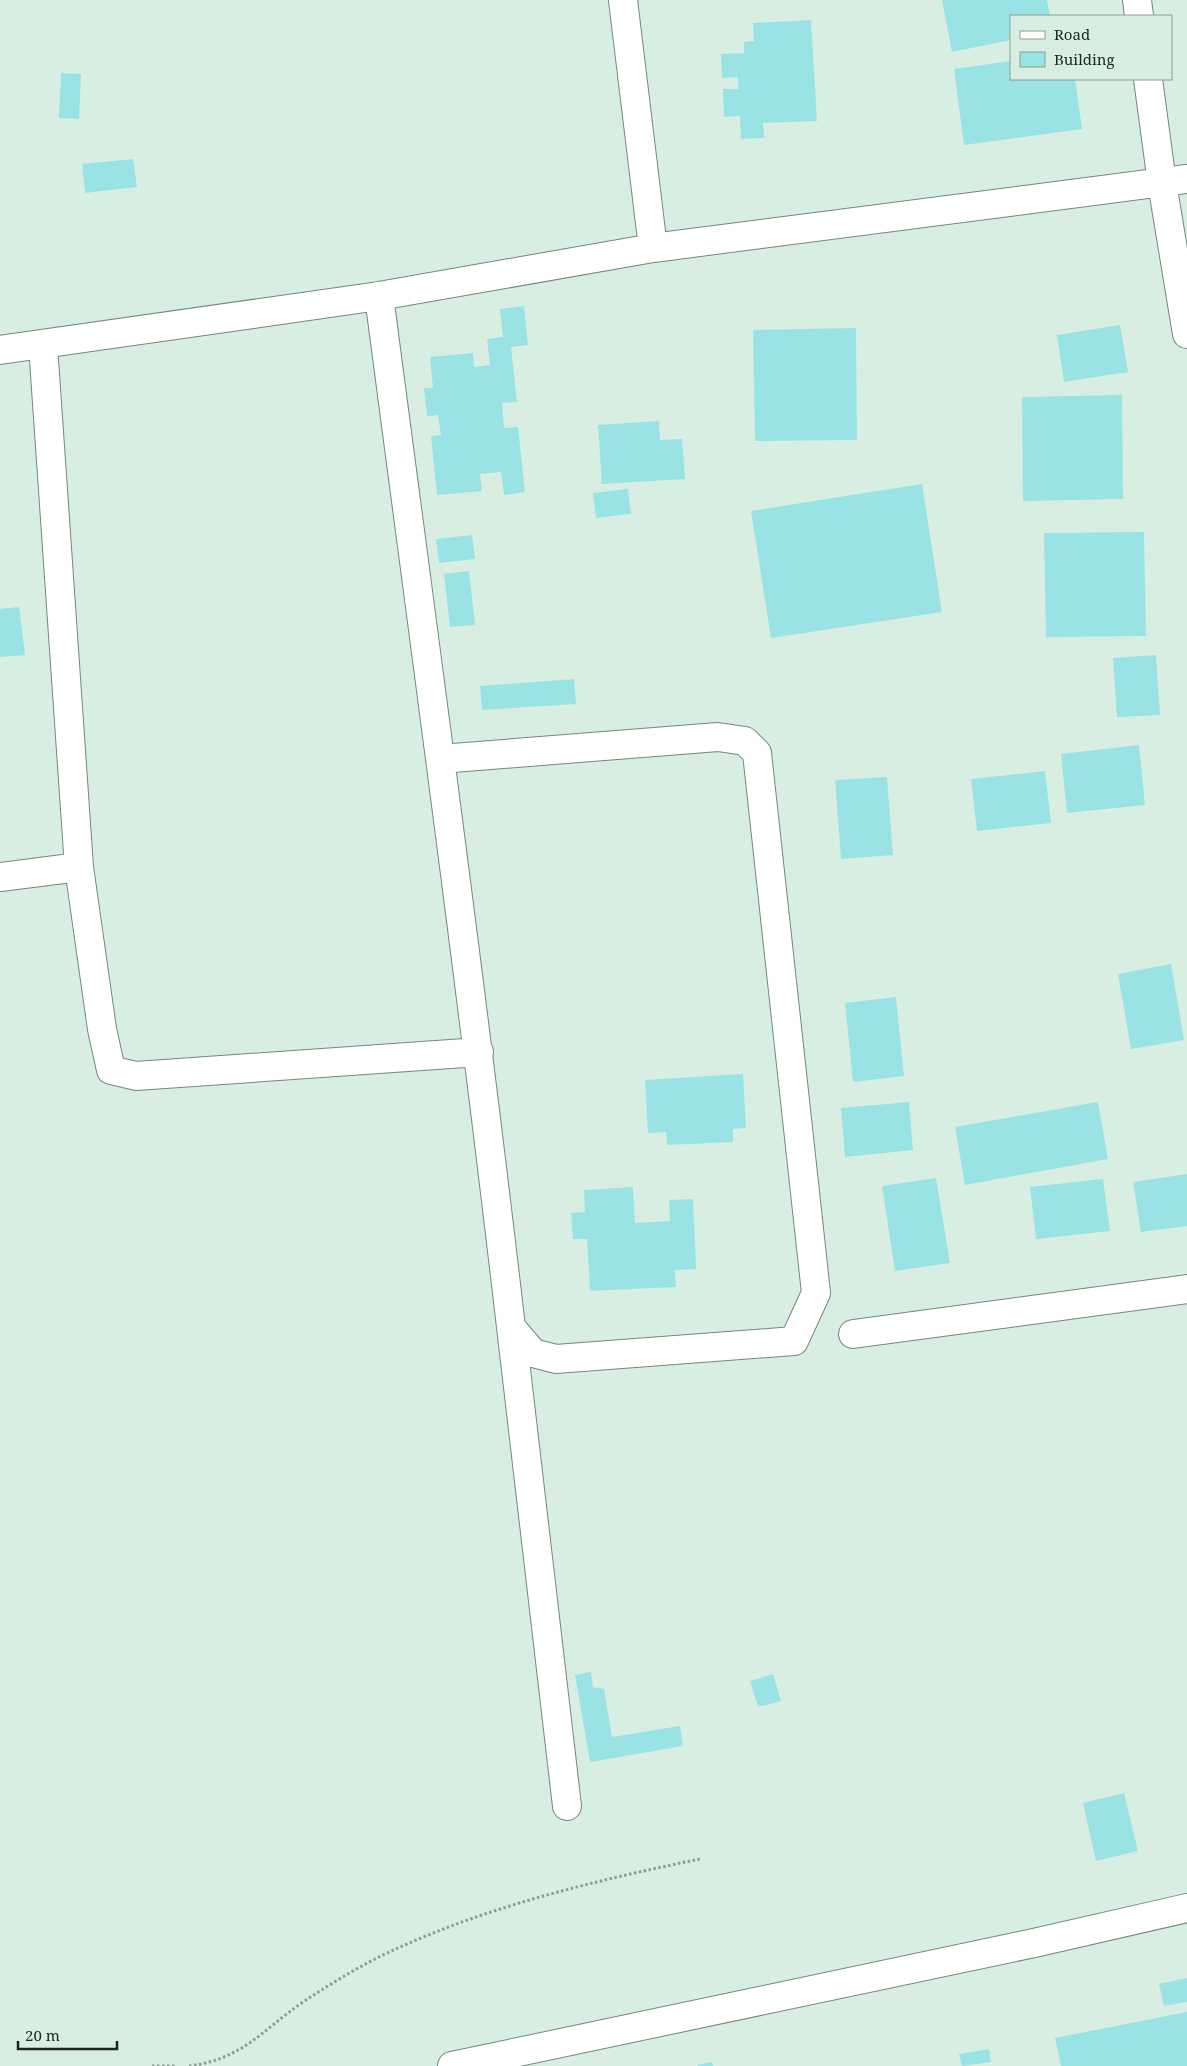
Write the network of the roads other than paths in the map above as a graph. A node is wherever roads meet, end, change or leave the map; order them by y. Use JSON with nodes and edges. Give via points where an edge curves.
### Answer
{"nodes":[{"id":1,"x":623,"y":0,"type":"edge"},
{"id":2,"x":1137,"y":0,"type":"edge"},
{"id":3,"x":1139,"y":15,"type":"edge"},
{"id":4,"x":1148,"y":80,"type":"edge"},
{"id":5,"x":1174,"y":181,"type":"edge"},
{"id":6,"x":653,"y":248,"type":"junction"},
{"id":7,"x":379,"y":296,"type":"junction"},
{"id":8,"x":1187,"y":334,"type":"edge"},
{"id":9,"x":43,"y":345,"type":"junction"},
{"id":10,"x":0,"y":350,"type":"edge"},
{"id":11,"x":440,"y":759,"type":"junction"},
{"id":12,"x":80,"y":867,"type":"junction"},
{"id":13,"x":0,"y":876,"type":"edge"},
{"id":14,"x":479,"y":1052,"type":"junction"},
{"id":15,"x":1187,"y":1289,"type":"edge"},
{"id":16,"x":511,"y":1327,"type":"junction"},
{"id":17,"x":853,"y":1334,"type":"dead end"},
{"id":18,"x":567,"y":1806,"type":"dead end"},
{"id":19,"x":1187,"y":1908,"type":"edge"},
{"id":20,"x":452,"y":2066,"type":"edge"}],
"edges":[{"from":1,"to":6,"type":"street"},
{"from":2,"to":3,"type":"street"},
{"from":4,"to":5,"type":"street"},
{"from":5,"to":6,"type":"street"},
{"from":5,"to":8,"type":"street"},
{"from":6,"to":7,"type":"street"},
{"from":7,"to":9,"type":"street"},
{"from":7,"to":11,"type":"street"},
{"from":9,"to":10,"type":"street"},
{"from":9,"to":12,"type":"street"},
{"from":11,"to":14,"type":"street"},
{"from":11,"to":16,"type":"street","via":[[718,737],[745,741],[757,753],[816,1292],[794,1341],[556,1359],[533,1353]]},
{"from":12,"to":13,"type":"street"},
{"from":12,"to":14,"type":"street","via":[[102,1029],[111,1070],[136,1076]]},
{"from":14,"to":16,"type":"street"},
{"from":15,"to":17,"type":"street"},
{"from":16,"to":18,"type":"street"},
{"from":19,"to":20,"type":"street"}]}
